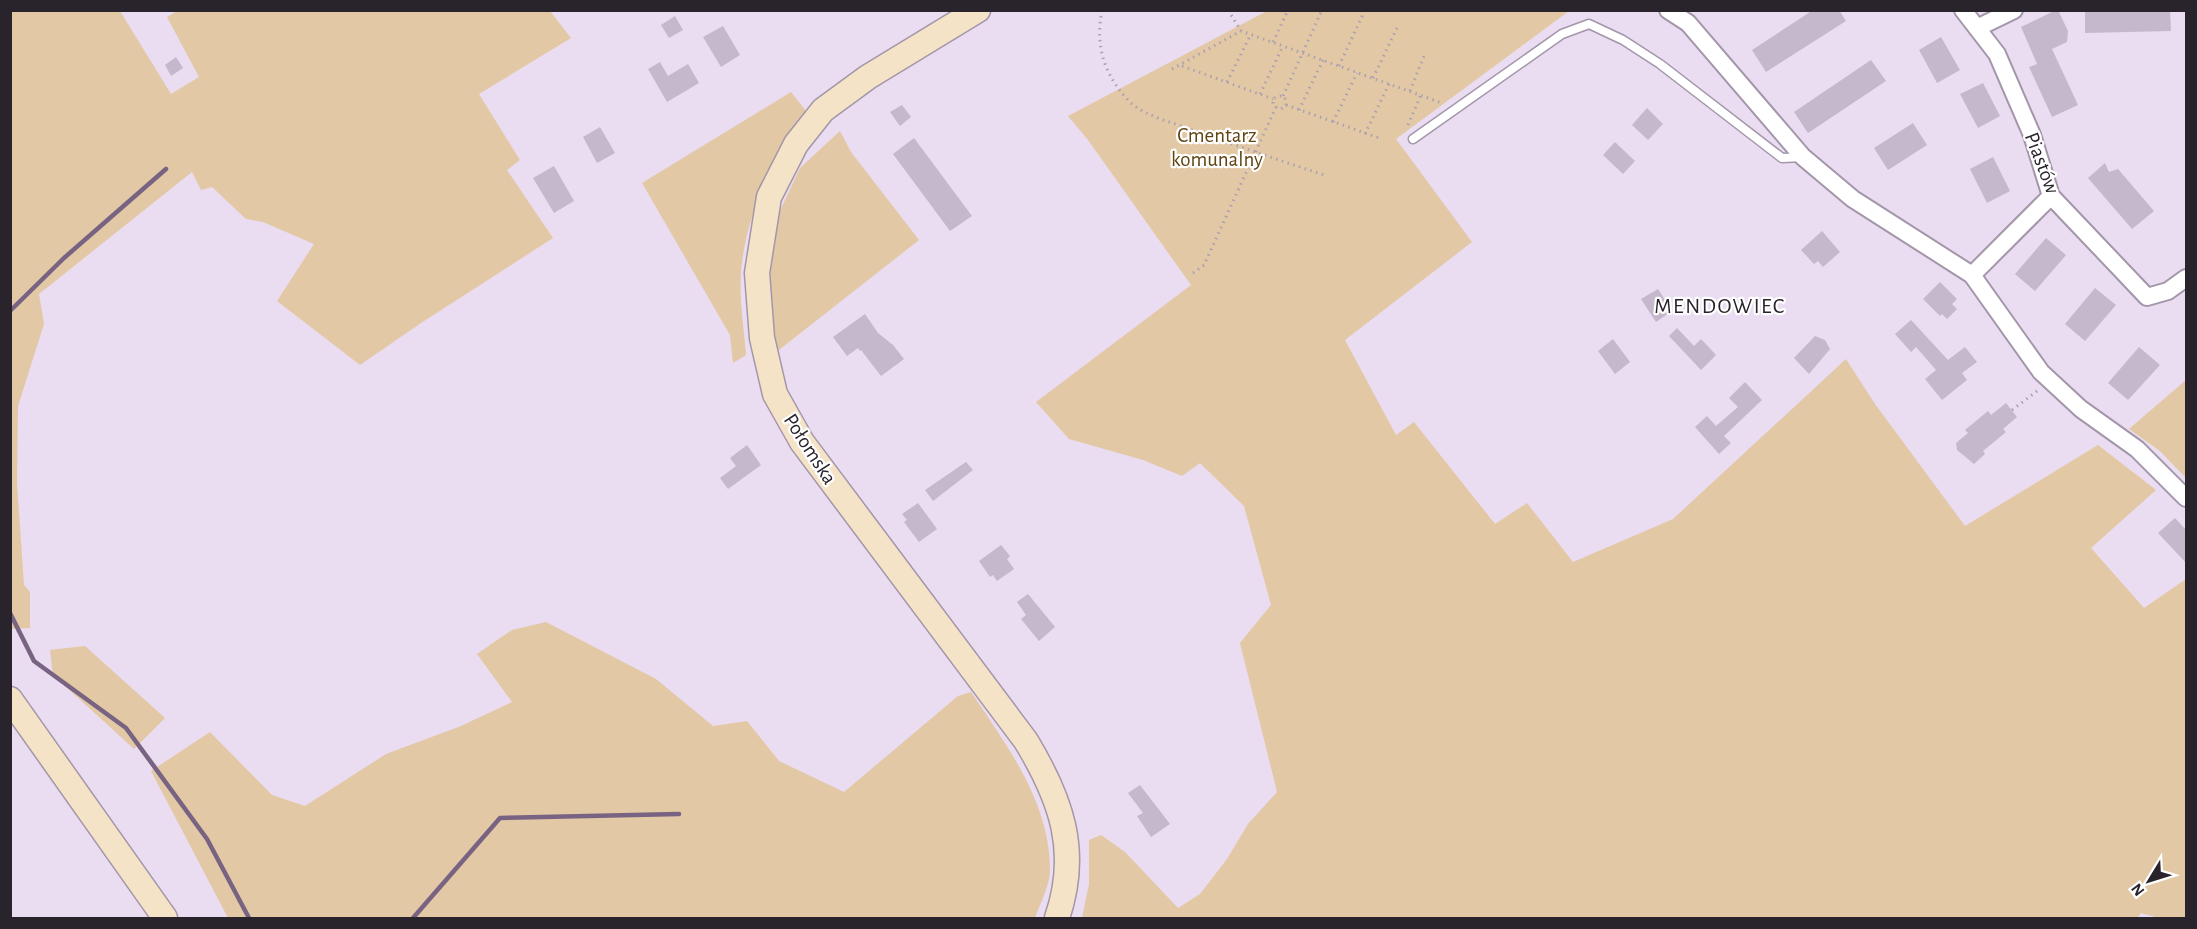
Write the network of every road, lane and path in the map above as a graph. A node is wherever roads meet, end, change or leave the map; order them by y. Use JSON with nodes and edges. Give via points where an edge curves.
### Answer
{"nodes":[{"id":1,"x":978,"y":10,"type":"edge"},
{"id":2,"x":1102,"y":10,"type":"edge"},
{"id":3,"x":1228,"y":10,"type":"edge"},
{"id":4,"x":1288,"y":10,"type":"edge"},
{"id":5,"x":1323,"y":10,"type":"edge"},
{"id":6,"x":1365,"y":10,"type":"edge"},
{"id":7,"x":1668,"y":10,"type":"edge"},
{"id":8,"x":1964,"y":10,"type":"edge"},
{"id":9,"x":2014,"y":10,"type":"edge"},
{"id":10,"x":1397,"y":27,"type":"dead end"},
{"id":11,"x":1977,"y":28,"type":"junction"},
{"id":12,"x":1241,"y":31,"type":"junction"},
{"id":13,"x":1251,"y":34,"type":"junction"},
{"id":14,"x":1273,"y":42,"type":"junction"},
{"id":15,"x":1283,"y":46,"type":"junction"},
{"id":16,"x":1303,"y":53,"type":"junction"},
{"id":17,"x":1424,"y":56,"type":"dead end"},
{"id":18,"x":1323,"y":60,"type":"junction"},
{"id":19,"x":1181,"y":65,"type":"junction"},
{"id":20,"x":1339,"y":66,"type":"junction"},
{"id":21,"x":1172,"y":69,"type":"dead end"},
{"id":22,"x":1357,"y":72,"type":"junction"},
{"id":23,"x":1373,"y":78,"type":"junction"},
{"id":24,"x":1227,"y":82,"type":"junction"},
{"id":25,"x":1389,"y":84,"type":"junction"},
{"id":26,"x":1410,"y":91,"type":"junction"},
{"id":27,"x":1260,"y":94,"type":"junction"},
{"id":28,"x":1282,"y":96,"type":"junction"},
{"id":29,"x":1421,"y":96,"type":"junction"},
{"id":30,"x":1273,"y":99,"type":"junction"},
{"id":31,"x":1443,"y":103,"type":"dead end"},
{"id":32,"x":1286,"y":105,"type":"junction"},
{"id":33,"x":1276,"y":107,"type":"junction"},
{"id":34,"x":1299,"y":110,"type":"junction"},
{"id":35,"x":1333,"y":122,"type":"junction"},
{"id":36,"x":1408,"y":125,"type":"dead end"},
{"id":37,"x":1365,"y":134,"type":"junction"},
{"id":38,"x":1413,"y":139,"type":"dead end"},
{"id":39,"x":1382,"y":140,"type":"dead end"},
{"id":40,"x":1255,"y":153,"type":"junction"},
{"id":41,"x":1803,"y":157,"type":"junction"},
{"id":42,"x":1327,"y":176,"type":"dead end"},
{"id":43,"x":2051,"y":196,"type":"junction"},
{"id":44,"x":1193,"y":273,"type":"dead end"},
{"id":45,"x":1972,"y":274,"type":"junction"},
{"id":46,"x":2187,"y":278,"type":"edge"},
{"id":47,"x":2050,"y":380,"type":"junction"},
{"id":48,"x":2012,"y":410,"type":"dead end"},
{"id":49,"x":2187,"y":498,"type":"edge"},
{"id":50,"x":10,"y":699,"type":"edge"},
{"id":51,"x":165,"y":918,"type":"edge"},
{"id":52,"x":1057,"y":918,"type":"edge"}],
"edges":[{"from":1,"to":52,"type":"street","name":"Połomska","via":[[859,83],[823,110],[796,144],[769,198],[757,273],[762,338],[775,394],[802,442],[1026,741],[1046,774],[1062,813],[1068,854],[1064,899]]},
{"from":2,"to":40,"type":"path","via":[[1100,50],[1107,73],[1131,102],[1148,114]]},
{"from":3,"to":12,"type":"path"},
{"from":4,"to":14,"type":"path"},
{"from":5,"to":16,"type":"path"},
{"from":6,"to":20,"type":"path"},
{"from":7,"to":41,"type":"street","via":[[1688,22]]},
{"from":8,"to":11,"type":"street","name":"Piastów"},
{"from":9,"to":11,"type":"street"},
{"from":10,"to":23,"type":"path"},
{"from":11,"to":43,"type":"street","name":"Piastów","via":[[1997,54],[2032,135]]},
{"from":12,"to":13,"type":"path"},
{"from":12,"to":19,"type":"path"},
{"from":13,"to":14,"type":"path"},
{"from":13,"to":24,"type":"path"},
{"from":14,"to":15,"type":"path"},
{"from":15,"to":16,"type":"path"},
{"from":15,"to":27,"type":"path"},
{"from":16,"to":18,"type":"path"},
{"from":16,"to":28,"type":"path"},
{"from":17,"to":26,"type":"path"},
{"from":18,"to":20,"type":"path"},
{"from":18,"to":34,"type":"path"},
{"from":19,"to":21,"type":"path"},
{"from":19,"to":24,"type":"path"},
{"from":20,"to":22,"type":"path"},
{"from":22,"to":23,"type":"path"},
{"from":22,"to":35,"type":"path"},
{"from":23,"to":25,"type":"path"},
{"from":24,"to":27,"type":"path"},
{"from":25,"to":26,"type":"path"},
{"from":25,"to":37,"type":"path"},
{"from":26,"to":29,"type":"path"},
{"from":27,"to":30,"type":"path"},
{"from":28,"to":30,"type":"path"},
{"from":28,"to":32,"type":"path"},
{"from":29,"to":31,"type":"path"},
{"from":29,"to":36,"type":"path"},
{"from":30,"to":33,"type":"path"},
{"from":32,"to":33,"type":"path"},
{"from":32,"to":34,"type":"path"},
{"from":33,"to":40,"type":"path"},
{"from":34,"to":35,"type":"path"},
{"from":35,"to":37,"type":"path"},
{"from":37,"to":39,"type":"path"},
{"from":38,"to":41,"type":"lane","via":[[1562,34],[1589,24],[1660,64],[1782,158]]},
{"from":40,"to":42,"type":"path"},
{"from":40,"to":44,"type":"path","via":[[1204,264]]},
{"from":41,"to":45,"type":"street","via":[[1854,199]]},
{"from":43,"to":45,"type":"street"},
{"from":43,"to":46,"type":"street","name":"Piastów","via":[[2147,297],[2169,291]]},
{"from":45,"to":47,"type":"street"},
{"from":47,"to":48,"type":"path"},
{"from":47,"to":49,"type":"street","via":[[2081,409],[2137,449]]},
{"from":50,"to":51,"type":"street"}]}
